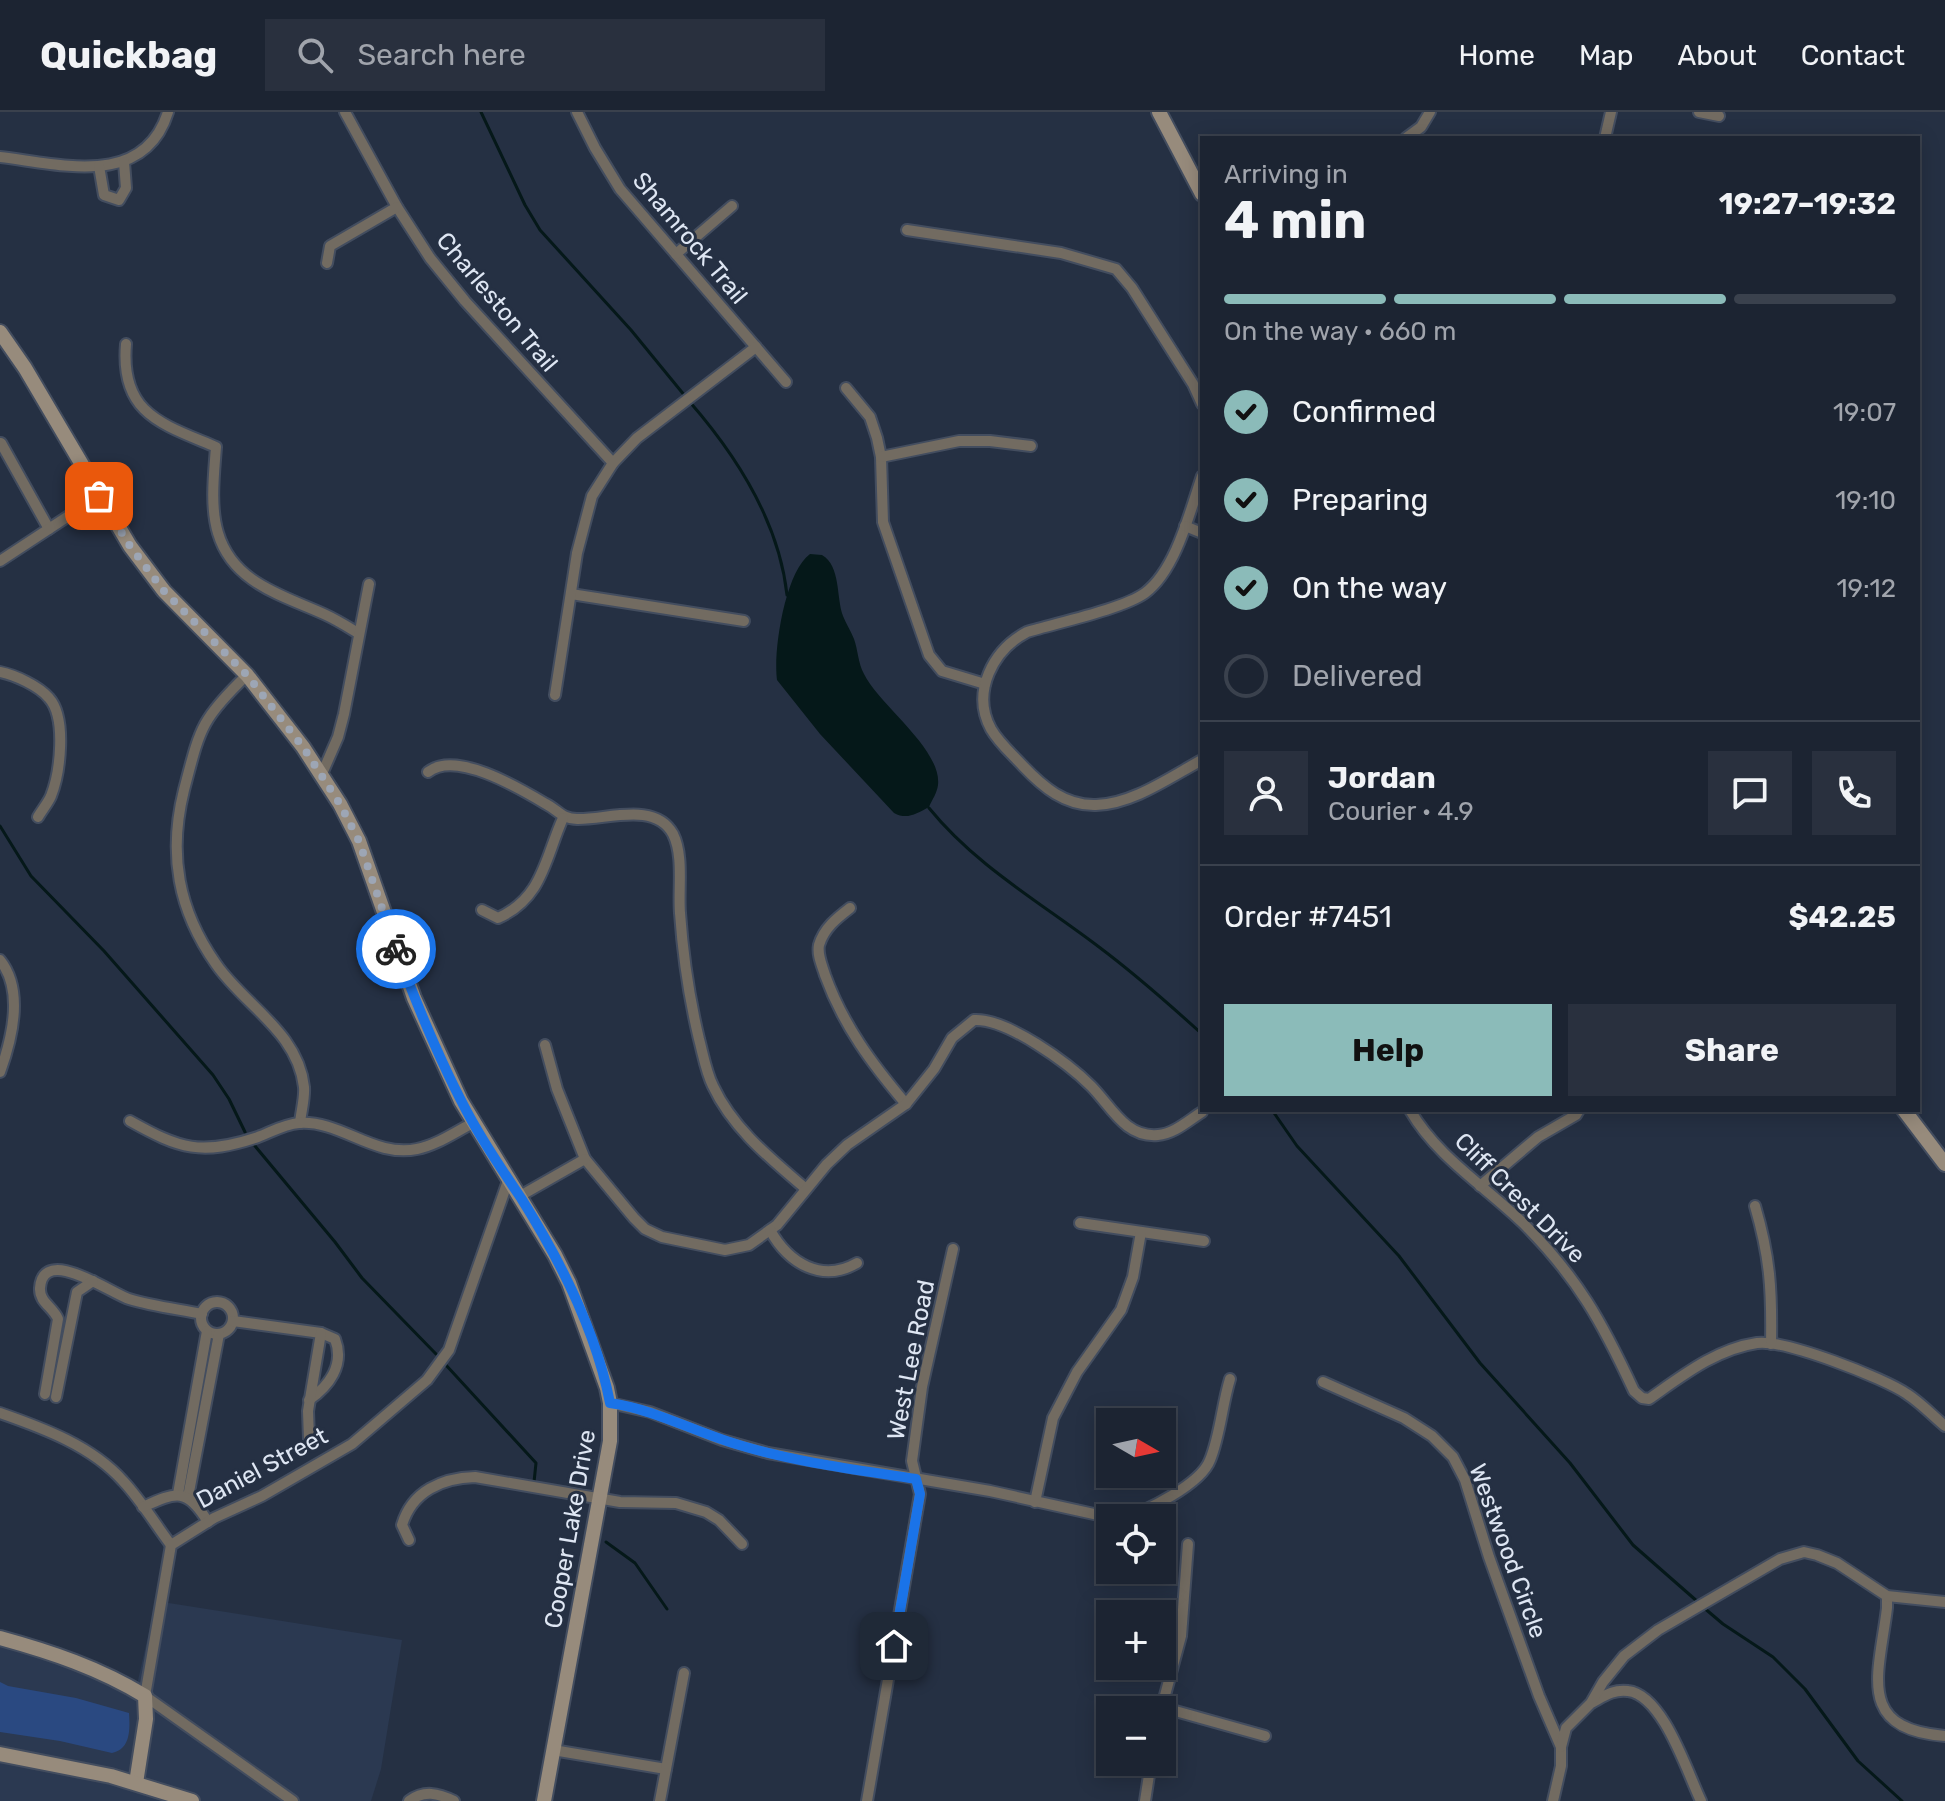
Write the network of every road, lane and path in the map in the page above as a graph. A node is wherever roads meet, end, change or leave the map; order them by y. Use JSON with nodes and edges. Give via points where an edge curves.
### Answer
{"nodes":[{"id":1,"x":168,"y":112,"type":"edge"},
{"id":2,"x":345,"y":112,"type":"edge"},
{"id":3,"x":577,"y":112,"type":"edge"},
{"id":4,"x":1159,"y":112,"type":"edge"},
{"id":5,"x":1430,"y":112,"type":"edge"},
{"id":6,"x":1611,"y":112,"type":"edge"},
{"id":7,"x":1699,"y":112,"type":"edge"},
{"id":8,"x":1719,"y":116,"type":"dead end"},
{"id":9,"x":1409,"y":136,"type":"edge"},
{"id":10,"x":1605,"y":136,"type":"edge"},
{"id":11,"x":0,"y":157,"type":"edge"},
{"id":12,"x":124,"y":162,"type":"junction"},
{"id":13,"x":99,"y":166,"type":"junction"},
{"id":14,"x":1200,"y":190,"type":"edge"},
{"id":15,"x":732,"y":206,"type":"dead end"},
{"id":16,"x":397,"y":207,"type":"junction"},
{"id":17,"x":907,"y":230,"type":"dead end"},
{"id":18,"x":676,"y":254,"type":"junction"},
{"id":19,"x":327,"y":263,"type":"dead end"},
{"id":20,"x":0,"y":332,"type":"edge"},
{"id":21,"x":126,"y":344,"type":"dead end"},
{"id":22,"x":756,"y":347,"type":"junction"},
{"id":23,"x":786,"y":382,"type":"dead end"},
{"id":24,"x":846,"y":388,"type":"dead end"},
{"id":25,"x":1200,"y":400,"type":"edge"},
{"id":26,"x":1,"y":443,"type":"edge"},
{"id":27,"x":1031,"y":446,"type":"dead end"},
{"id":28,"x":881,"y":457,"type":"junction"},
{"id":29,"x":613,"y":463,"type":"junction"},
{"id":30,"x":1200,"y":482,"type":"edge"},
{"id":31,"x":99,"y":496,"type":"junction"},
{"id":32,"x":1185,"y":526,"type":"junction"},
{"id":33,"x":49,"y":529,"type":"junction"},
{"id":34,"x":1200,"y":532,"type":"edge"},
{"id":35,"x":0,"y":561,"type":"edge"},
{"id":36,"x":369,"y":584,"type":"dead end"},
{"id":37,"x":571,"y":594,"type":"junction"},
{"id":38,"x":744,"y":621,"type":"dead end"},
{"id":39,"x":358,"y":633,"type":"junction"},
{"id":40,"x":0,"y":672,"type":"edge"},
{"id":41,"x":247,"y":675,"type":"junction"},
{"id":42,"x":985,"y":684,"type":"junction"},
{"id":43,"x":555,"y":695,"type":"dead end"},
{"id":44,"x":1200,"y":761,"type":"edge"},
{"id":45,"x":428,"y":772,"type":"dead end"},
{"id":46,"x":321,"y":776,"type":"junction"},
{"id":47,"x":38,"y":817,"type":"dead end"},
{"id":48,"x":563,"y":818,"type":"junction"},
{"id":49,"x":850,"y":908,"type":"dead end"},
{"id":50,"x":482,"y":910,"type":"dead end"},
{"id":51,"x":0,"y":960,"type":"edge"},
{"id":52,"x":545,"y":1045,"type":"dead end"},
{"id":53,"x":0,"y":1072,"type":"edge"},
{"id":54,"x":906,"y":1104,"type":"junction"},
{"id":55,"x":1202,"y":1112,"type":"dead end"},
{"id":56,"x":1412,"y":1112,"type":"edge"},
{"id":57,"x":1578,"y":1112,"type":"edge"},
{"id":58,"x":1906,"y":1112,"type":"edge"},
{"id":59,"x":130,"y":1121,"type":"dead end"},
{"id":60,"x":300,"y":1123,"type":"junction"},
{"id":61,"x":473,"y":1123,"type":"junction"},
{"id":62,"x":585,"y":1159,"type":"junction"},
{"id":63,"x":1945,"y":1164,"type":"edge"},
{"id":64,"x":508,"y":1181,"type":"junction"},
{"id":65,"x":1480,"y":1186,"type":"junction"},
{"id":66,"x":806,"y":1189,"type":"junction"},
{"id":67,"x":520,"y":1196,"type":"junction"},
{"id":68,"x":1755,"y":1206,"type":"dead end"},
{"id":69,"x":1080,"y":1223,"type":"dead end"},
{"id":70,"x":770,"y":1230,"type":"junction"},
{"id":71,"x":1141,"y":1232,"type":"junction"},
{"id":72,"x":1204,"y":1241,"type":"dead end"},
{"id":73,"x":953,"y":1249,"type":"dead end"},
{"id":74,"x":857,"y":1263,"type":"dead end"},
{"id":75,"x":93,"y":1281,"type":"junction"},
{"id":76,"x":202,"y":1314,"type":"junction"},
{"id":77,"x":233,"y":1321,"type":"junction"},
{"id":78,"x":207,"y":1331,"type":"junction"},
{"id":79,"x":321,"y":1333,"type":"junction"},
{"id":80,"x":219,"y":1334,"type":"junction"},
{"id":81,"x":1771,"y":1344,"type":"junction"},
{"id":82,"x":1230,"y":1379,"type":"dead end"},
{"id":83,"x":1323,"y":1382,"type":"dead end"},
{"id":84,"x":309,"y":1400,"type":"junction"},
{"id":85,"x":610,"y":1403,"type":"junction"},
{"id":86,"x":0,"y":1413,"type":"edge"},
{"id":87,"x":1945,"y":1426,"type":"edge"},
{"id":88,"x":309,"y":1439,"type":"dead end"},
{"id":89,"x":916,"y":1479,"type":"junction"},
{"id":90,"x":183,"y":1496,"type":"junction"},
{"id":91,"x":600,"y":1499,"type":"junction"},
{"id":92,"x":1035,"y":1502,"type":"junction"},
{"id":93,"x":1154,"y":1504,"type":"edge"},
{"id":94,"x":143,"y":1507,"type":"junction"},
{"id":95,"x":1096,"y":1515,"type":"edge"},
{"id":96,"x":208,"y":1522,"type":"junction"},
{"id":97,"x":409,"y":1540,"type":"dead end"},
{"id":98,"x":742,"y":1544,"type":"dead end"},
{"id":99,"x":1188,"y":1544,"type":"dead end"},
{"id":100,"x":171,"y":1545,"type":"junction"},
{"id":101,"x":1887,"y":1596,"type":"junction"},
{"id":102,"x":1945,"y":1602,"type":"edge"},
{"id":103,"x":0,"y":1638,"type":"edge"},
{"id":104,"x":684,"y":1673,"type":"dead end"},
{"id":105,"x":145,"y":1696,"type":"junction"},
{"id":106,"x":1165,"y":1696,"type":"edge"},
{"id":107,"x":1591,"y":1703,"type":"junction"},
{"id":108,"x":1176,"y":1713,"type":"edge"},
{"id":109,"x":1265,"y":1736,"type":"dead end"},
{"id":110,"x":1945,"y":1736,"type":"edge"},
{"id":111,"x":1561,"y":1747,"type":"junction"},
{"id":112,"x":553,"y":1750,"type":"junction"},
{"id":113,"x":0,"y":1754,"type":"edge"},
{"id":114,"x":666,"y":1769,"type":"junction"},
{"id":115,"x":1149,"y":1776,"type":"edge"},
{"id":116,"x":136,"y":1783,"type":"junction"},
{"id":117,"x":192,"y":1801,"type":"edge"},
{"id":118,"x":293,"y":1801,"type":"edge"},
{"id":119,"x":409,"y":1801,"type":"edge"},
{"id":120,"x":454,"y":1801,"type":"edge"},
{"id":121,"x":544,"y":1801,"type":"edge"},
{"id":122,"x":660,"y":1801,"type":"edge"},
{"id":123,"x":867,"y":1801,"type":"edge"},
{"id":124,"x":1145,"y":1801,"type":"edge"},
{"id":125,"x":1553,"y":1801,"type":"edge"},
{"id":126,"x":1701,"y":1801,"type":"edge"}],
"edges":[{"from":1,"to":12,"type":"street","via":[[153,143]]},
{"from":2,"to":16,"type":"street","name":"Charleston Trail"},
{"from":3,"to":18,"type":"street","name":"Shamrock Trail","via":[[620,189]]},
{"from":4,"to":14,"type":"street"},
{"from":5,"to":9,"type":"street"},
{"from":6,"to":10,"type":"street"},
{"from":7,"to":8,"type":"street"},
{"from":11,"to":13,"type":"street"},
{"from":12,"to":13,"type":"street"},
{"from":12,"to":13,"type":"street","via":[[126,188],[119,200],[104,195]]},
{"from":15,"to":18,"type":"street"},
{"from":16,"to":19,"type":"street","via":[[330,246]]},
{"from":16,"to":29,"type":"street","name":"Charleston Trail","via":[[465,301]]},
{"from":17,"to":25,"type":"street","via":[[1061,253],[1116,269]]},
{"from":18,"to":22,"type":"street","name":"Shamrock Trail"},
{"from":20,"to":31,"type":"street","name":"Cooper Lake Drive"},
{"from":21,"to":39,"type":"street","via":[[128,381],[148,414],[216,447],[216,519],[229,554],[261,588]]},
{"from":22,"to":23,"type":"street","name":"Shamrock Trail"},
{"from":22,"to":29,"type":"street","via":[[637,438]]},
{"from":24,"to":28,"type":"street","via":[[870,417]]},
{"from":26,"to":33,"type":"street"},
{"from":27,"to":28,"type":"street","via":[[959,441]]},
{"from":28,"to":42,"type":"street","via":[[883,522],[929,655],[942,671]]},
{"from":29,"to":37,"type":"street","via":[[592,496]]},
{"from":30,"to":32,"type":"street"},
{"from":31,"to":33,"type":"street"},
{"from":31,"to":41,"type":"street","name":"Cooper Lake Drive","via":[[164,591]]},
{"from":32,"to":34,"type":"street"},
{"from":32,"to":42,"type":"street","via":[[1162,573],[1142,595],[1013,639],[1002,648]]},
{"from":33,"to":35,"type":"street"},
{"from":36,"to":39,"type":"street"},
{"from":37,"to":38,"type":"street"},
{"from":37,"to":43,"type":"street"},
{"from":39,"to":46,"type":"street","via":[[338,737]]},
{"from":40,"to":47,"type":"street","via":[[55,696],[60,751],[51,797]]},
{"from":41,"to":46,"type":"street","name":"Cooper Lake Drive"},
{"from":41,"to":60,"type":"street","via":[[210,713],[196,740],[179,818],[179,886],[193,925],[217,966],[275,1027],[293,1054],[304,1087]]},
{"from":42,"to":44,"type":"street","via":[[985,713],[998,739],[1040,783],[1066,799],[1110,804]]},
{"from":45,"to":48,"type":"street","via":[[449,766],[483,772],[551,806]]},
{"from":46,"to":61,"type":"street","name":"Cooper Lake Drive","via":[[359,841],[414,998]]},
{"from":48,"to":50,"type":"street","via":[[527,899],[498,918]]},
{"from":48,"to":66,"type":"street","via":[[637,815],[667,825],[677,846],[683,957],[712,1085],[749,1138]]},
{"from":49,"to":54,"type":"street","via":[[828,928],[820,959],[865,1055]]},
{"from":51,"to":53,"type":"street","via":[[14,1000]]},
{"from":52,"to":62,"type":"street"},
{"from":54,"to":55,"type":"street","via":[[952,1038],[966,1024],[982,1020],[1012,1031],[1060,1062],[1088,1083],[1123,1124],[1138,1132],[1159,1135]]},
{"from":54,"to":66,"type":"street","via":[[847,1145]]},
{"from":56,"to":65,"type":"street","name":"Cliff Crest Drive"},
{"from":57,"to":65,"type":"street","via":[[1514,1155]]},
{"from":58,"to":63,"type":"street"},
{"from":59,"to":60,"type":"street","via":[[191,1148],[219,1146]]},
{"from":60,"to":61,"type":"street","via":[[334,1127],[399,1150],[428,1146]]},
{"from":61,"to":64,"type":"street","name":"Cooper Lake Drive"},
{"from":62,"to":67,"type":"street"},
{"from":62,"to":70,"type":"street","via":[[634,1218],[662,1237],[725,1250],[749,1245]]},
{"from":64,"to":67,"type":"street","name":"Cooper Lake Drive"},
{"from":64,"to":96,"type":"street","name":"Daniel Street","via":[[449,1350],[427,1380],[352,1444]]},
{"from":65,"to":81,"type":"street","name":"Cliff Crest Drive","via":[[1560,1261],[1605,1328],[1642,1398],[1649,1399],[1721,1353]]},
{"from":66,"to":70,"type":"street"},
{"from":67,"to":85,"type":"street","name":"Cooper Lake Drive","via":[[569,1283]]},
{"from":68,"to":81,"type":"street","via":[[1768,1250]]},
{"from":69,"to":71,"type":"street"},
{"from":70,"to":74,"type":"street","via":[[788,1255],[816,1270],[842,1272]]},
{"from":71,"to":72,"type":"street"},
{"from":71,"to":92,"type":"street","via":[[1121,1310],[1077,1372],[1053,1418]]},
{"from":73,"to":89,"type":"street","name":"West Lee Road","via":[[922,1387],[912,1461]]},
{"from":75,"to":75,"type":"street","via":[[61,1270],[41,1282],[41,1296],[58,1319],[50,1396],[74,1298]]},
{"from":75,"to":76,"type":"street","via":[[126,1298]]},
{"from":76,"to":77,"type":"street","via":[[208,1304],[222,1302]]},
{"from":76,"to":78,"type":"street"},
{"from":77,"to":79,"type":"street"},
{"from":77,"to":80,"type":"street"},
{"from":78,"to":80,"type":"street"},
{"from":78,"to":90,"type":"street"},
{"from":79,"to":84,"type":"street"},
{"from":79,"to":84,"type":"street","via":[[335,1339],[336,1365],[328,1386]]},
{"from":80,"to":90,"type":"street"},
{"from":81,"to":87,"type":"street","name":"Cliff Crest Drive","via":[[1874,1378],[1907,1394]]},
{"from":82,"to":93,"type":"street","via":[[1210,1461],[1198,1478]]},
{"from":83,"to":111,"type":"street","name":"Westwood Circle","via":[[1404,1418],[1453,1457]]},
{"from":84,"to":88,"type":"street"},
{"from":85,"to":89,"type":"street","via":[[768,1453]]},
{"from":85,"to":91,"type":"street","name":"Cooper Lake Drive"},
{"from":86,"to":94,"type":"street","via":[[91,1453],[123,1480]]},
{"from":89,"to":92,"type":"street"},
{"from":89,"to":123,"type":"street","name":"West Lee Road","via":[[920,1494]]},
{"from":90,"to":94,"type":"street"},
{"from":90,"to":96,"type":"street"},
{"from":91,"to":97,"type":"street","via":[[475,1477],[453,1478],[418,1497],[406,1513],[402,1525]]},
{"from":91,"to":98,"type":"street","via":[[693,1507],[719,1520]]},
{"from":91,"to":112,"type":"street","name":"Cooper Lake Drive"},
{"from":92,"to":95,"type":"street"},
{"from":94,"to":100,"type":"street"},
{"from":96,"to":100,"type":"street","name":"Daniel Street"},
{"from":99,"to":106,"type":"street","via":[[1181,1636]]},
{"from":100,"to":105,"type":"street"},
{"from":101,"to":102,"type":"street"},
{"from":101,"to":107,"type":"street","via":[[1817,1555],[1804,1552],[1780,1559],[1658,1630],[1624,1656]]},
{"from":101,"to":110,"type":"street","via":[[1877,1690],[1884,1711],[1910,1731]]},
{"from":103,"to":105,"type":"street","via":[[98,1670]]},
{"from":104,"to":114,"type":"street"},
{"from":105,"to":116,"type":"street"},
{"from":105,"to":118,"type":"street"},
{"from":107,"to":111,"type":"street","via":[[1566,1728]]},
{"from":107,"to":126,"type":"street","via":[[1613,1691],[1629,1691],[1653,1705]]},
{"from":108,"to":109,"type":"street"},
{"from":111,"to":125,"type":"street"},
{"from":112,"to":114,"type":"street"},
{"from":112,"to":121,"type":"street","name":"Cooper Lake Drive"},
{"from":113,"to":116,"type":"street"},
{"from":114,"to":122,"type":"street"},
{"from":115,"to":124,"type":"street"},
{"from":116,"to":117,"type":"street"},
{"from":119,"to":120,"type":"street","via":[[429,1793]]}]}
